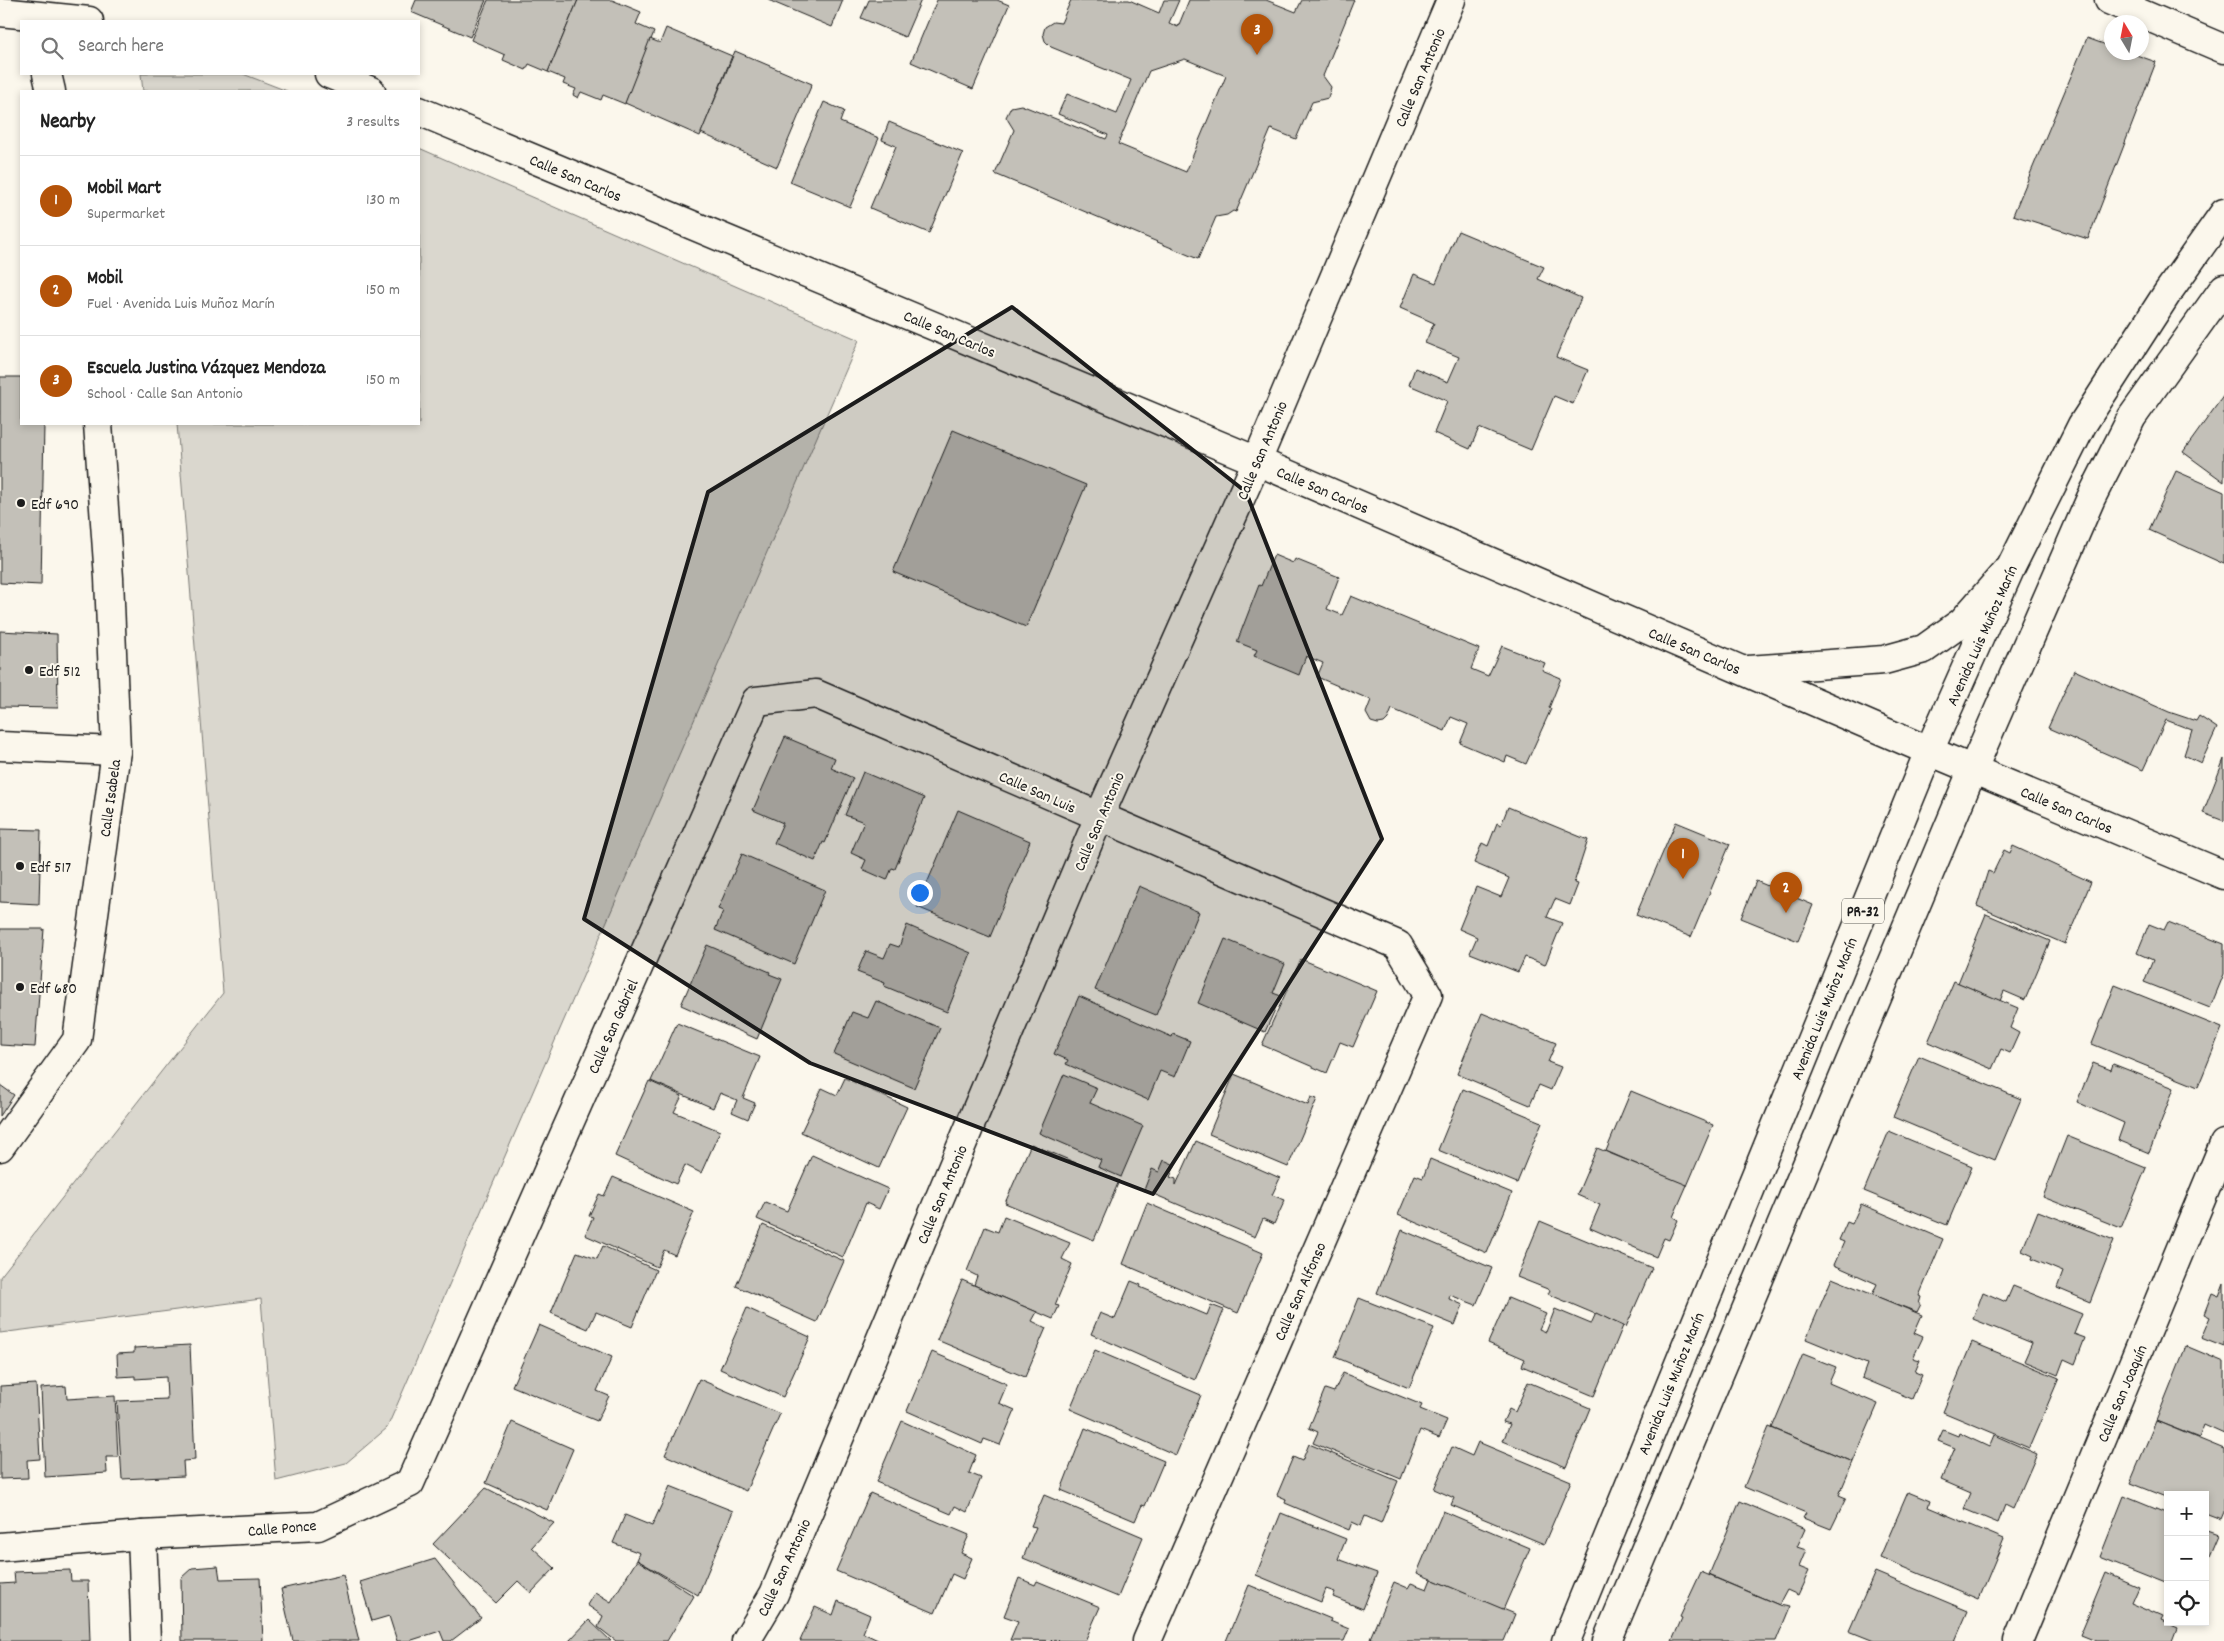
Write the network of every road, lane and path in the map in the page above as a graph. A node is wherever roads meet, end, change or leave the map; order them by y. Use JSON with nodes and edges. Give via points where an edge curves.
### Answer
{"nodes":[{"id":1,"x":1451,"y":0,"type":"edge"},
{"id":2,"x":2109,"y":0,"type":"edge"},
{"id":3,"x":0,"y":12,"type":"edge"},
{"id":4,"x":37,"y":18,"type":"edge"},
{"id":5,"x":72,"y":20,"type":"edge"},
{"id":6,"x":2224,"y":49,"type":"edge"},
{"id":7,"x":48,"y":75,"type":"edge"},
{"id":8,"x":331,"y":75,"type":"edge"},
{"id":9,"x":51,"y":90,"type":"edge"},
{"id":10,"x":369,"y":90,"type":"edge"},
{"id":11,"x":420,"y":111,"type":"edge"},
{"id":12,"x":2224,"y":213,"type":"edge"},
{"id":13,"x":2224,"y":288,"type":"edge"},
{"id":14,"x":98,"y":425,"type":"edge"},
{"id":15,"x":1257,"y":461,"type":"junction"},
{"id":16,"x":2011,"y":567,"type":"junction"},
{"id":17,"x":1742,"y":670,"type":"junction"},
{"id":18,"x":756,"y":701,"type":"joint"},
{"id":19,"x":0,"y":746,"type":"edge"},
{"id":20,"x":1929,"y":750,"type":"junction"},
{"id":21,"x":116,"y":751,"type":"junction"},
{"id":22,"x":1973,"y":769,"type":"junction"},
{"id":23,"x":1099,"y":817,"type":"junction"},
{"id":24,"x":2224,"y":875,"type":"edge"},
{"id":25,"x":1398,"y":945,"type":"joint"},
{"id":26,"x":2224,"y":1144,"type":"edge"},
{"id":27,"x":0,"y":1147,"type":"edge"},
{"id":28,"x":469,"y":1351,"type":"joint"},
{"id":29,"x":142,"y":1535,"type":"junction"},
{"id":30,"x":0,"y":1547,"type":"edge"},
{"id":31,"x":146,"y":1641,"type":"edge"},
{"id":32,"x":746,"y":1641,"type":"edge"},
{"id":33,"x":1147,"y":1641,"type":"edge"},
{"id":34,"x":1566,"y":1641,"type":"edge"},
{"id":35,"x":1607,"y":1641,"type":"edge"},
{"id":36,"x":2018,"y":1641,"type":"edge"}],
"edges":[{"from":1,"to":15,"type":"street","name":"Calle San Antonio"},
{"from":2,"to":6,"type":"street"},
{"from":3,"to":4,"type":"street"},
{"from":4,"to":5,"type":"street"},
{"from":7,"to":9,"type":"street"},
{"from":8,"to":10,"type":"street"},
{"from":11,"to":15,"type":"street","name":"Calle San Carlos"},
{"from":12,"to":16,"type":"street","name":"Avenida Luis Muñoz Marín","number":"PR-32","via":[[2168,292],[2082,426]]},
{"from":13,"to":22,"type":"street","number":"PR-32","via":[[2132,417],[2091,498]]},
{"from":14,"to":21,"type":"street","name":"Calle Isabela","via":[[110,578]]},
{"from":15,"to":17,"type":"street","name":"Calle San Carlos"},
{"from":15,"to":23,"type":"street","name":"Calle San Antonio"},
{"from":16,"to":17,"type":"street","via":[[1962,622],[1924,649],[1884,660]]},
{"from":16,"to":20,"type":"street","name":"Avenida Luis Muñoz Marín","number":"PR-32"},
{"from":17,"to":20,"type":"street","name":"Calle San Carlos"},
{"from":18,"to":23,"type":"street","name":"Calle San Luis","via":[[816,694]]},
{"from":18,"to":28,"type":"street","name":"Calle San Gabriel"},
{"from":19,"to":21,"type":"street"},
{"from":20,"to":22,"type":"street","name":"Calle San Carlos"},
{"from":20,"to":34,"type":"street","name":"Avenida Luis Muñoz Marín","number":"PR-32"},
{"from":21,"to":27,"type":"street","name":"Calle Isabela","via":[[77,1040]]},
{"from":22,"to":24,"type":"street","name":"Calle San Carlos"},
{"from":22,"to":35,"type":"street","number":"PR-32"},
{"from":23,"to":25,"type":"street","name":"Calle San Luis"},
{"from":23,"to":32,"type":"street","name":"Calle San Antonio","via":[[774,1594]]},
{"from":25,"to":33,"type":"street","name":"Calle San Alfonso","via":[[1428,995]]},
{"from":26,"to":36,"type":"street","name":"Calle San Joaquín"},
{"from":28,"to":29,"type":"street","name":"Calle Ponce","via":[[410,1483],[318,1526]]},
{"from":29,"to":30,"type":"street","name":"Calle Ponce"},
{"from":29,"to":31,"type":"street"}]}
